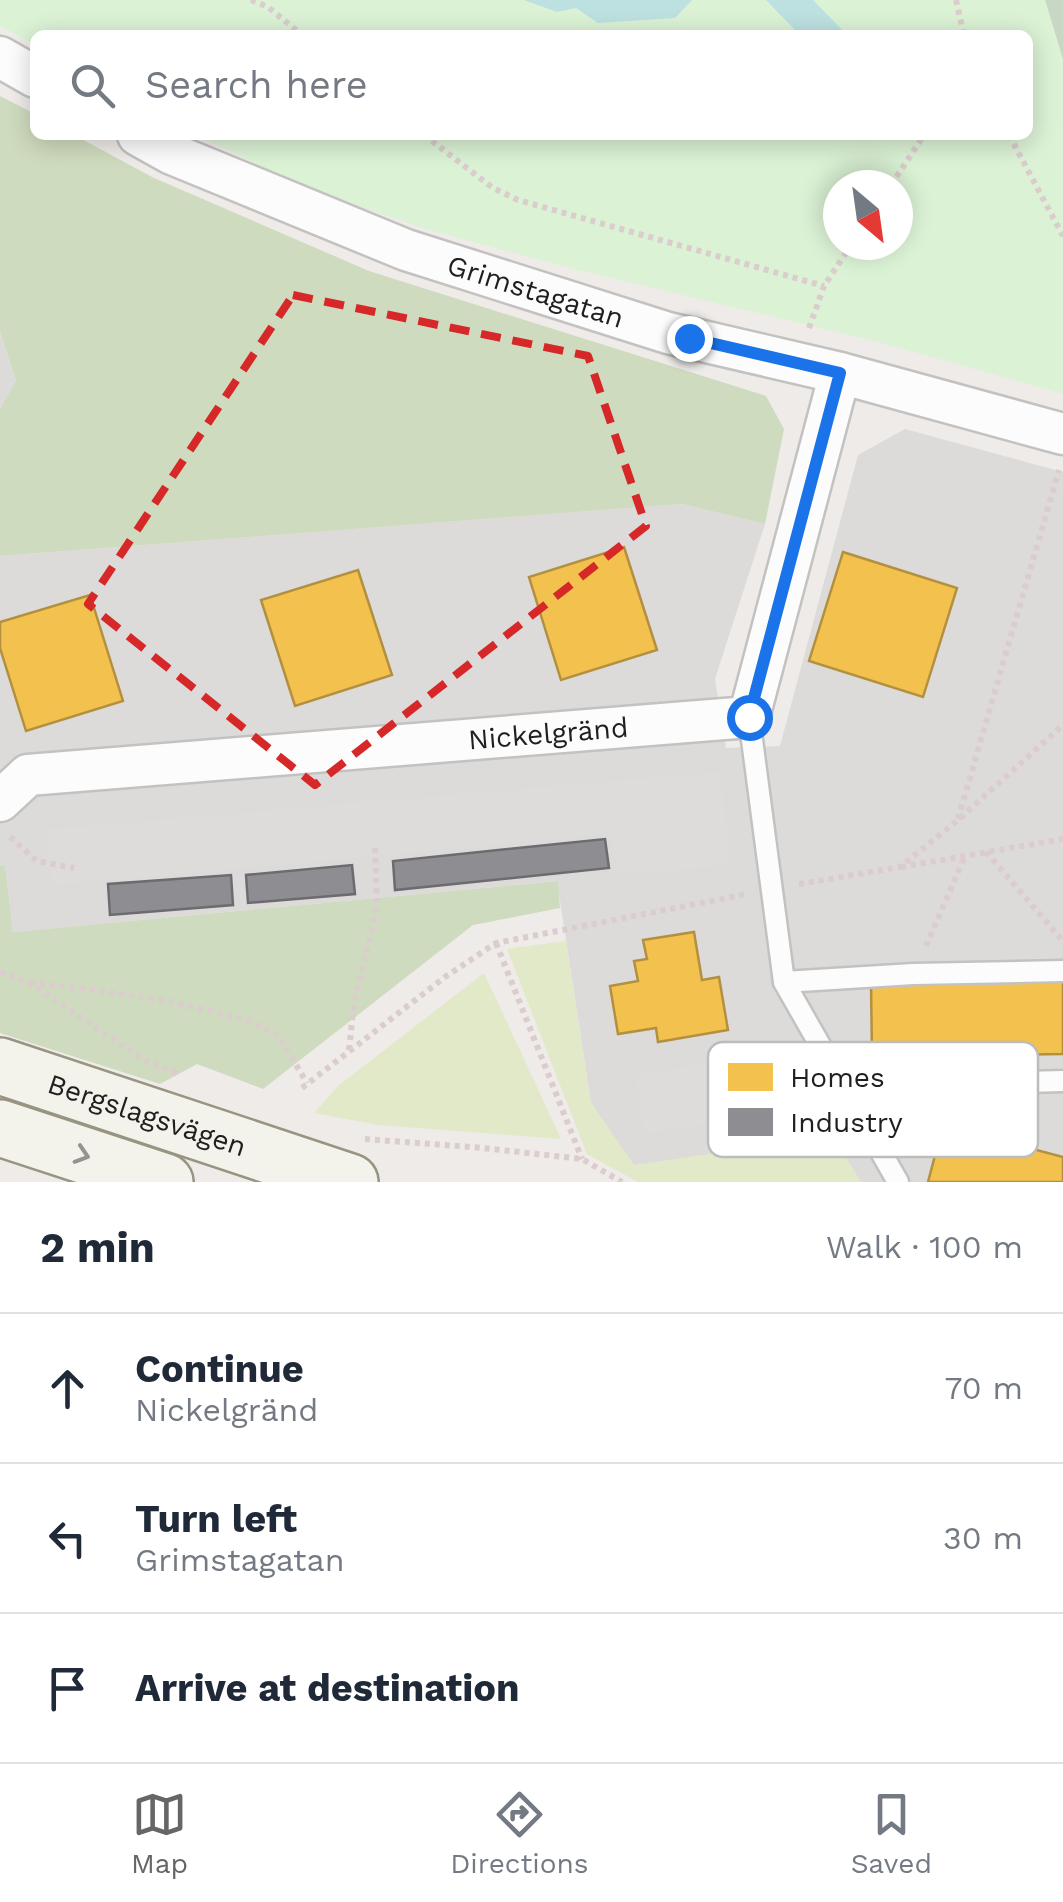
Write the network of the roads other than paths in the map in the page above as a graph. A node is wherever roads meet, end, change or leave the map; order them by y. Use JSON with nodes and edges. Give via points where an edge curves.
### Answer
{"nodes":[{"id":1,"x":0,"y":57,"type":"edge"},
{"id":2,"x":30,"y":74,"type":"edge"},
{"id":3,"x":147,"y":140,"type":"edge"},
{"id":4,"x":840,"y":373,"type":"junction"},
{"id":5,"x":1063,"y":434,"type":"edge"},
{"id":6,"x":749,"y":717,"type":"junction"},
{"id":7,"x":0,"y":800,"type":"edge"},
{"id":8,"x":1063,"y":971,"type":"edge"},
{"id":9,"x":784,"y":982,"type":"junction"},
{"id":10,"x":820,"y":1042,"type":"edge"},
{"id":11,"x":0,"y":1066,"type":"edge"},
{"id":12,"x":1063,"y":1081,"type":"edge"},
{"id":13,"x":1038,"y":1082,"type":"edge"},
{"id":14,"x":0,"y":1128,"type":"edge"},
{"id":15,"x":884,"y":1157,"type":"edge"},
{"id":16,"x":354,"y":1160,"type":"edge"},
{"id":17,"x":165,"y":1182,"type":"edge"},
{"id":18,"x":898,"y":1182,"type":"edge"}],
"edges":[{"from":1,"to":2,"type":"street"},
{"from":3,"to":4,"type":"street","name":"Grimstagatan","via":[[406,250],[668,333]]},
{"from":4,"to":5,"type":"street","name":"Grimstagatan"},
{"from":4,"to":6,"type":"street"},
{"from":6,"to":7,"type":"street","name":"Nickelgränd","via":[[28,775]]},
{"from":6,"to":9,"type":"lane"},
{"from":8,"to":9,"type":"lane"},
{"from":9,"to":10,"type":"lane"},
{"from":11,"to":16,"type":"main road","name":"Bergslagsvägen"},
{"from":12,"to":13,"type":"lane"},
{"from":14,"to":17,"type":"main road","name":"Bergslagsvägen","one_way":true},
{"from":15,"to":18,"type":"lane"}]}
